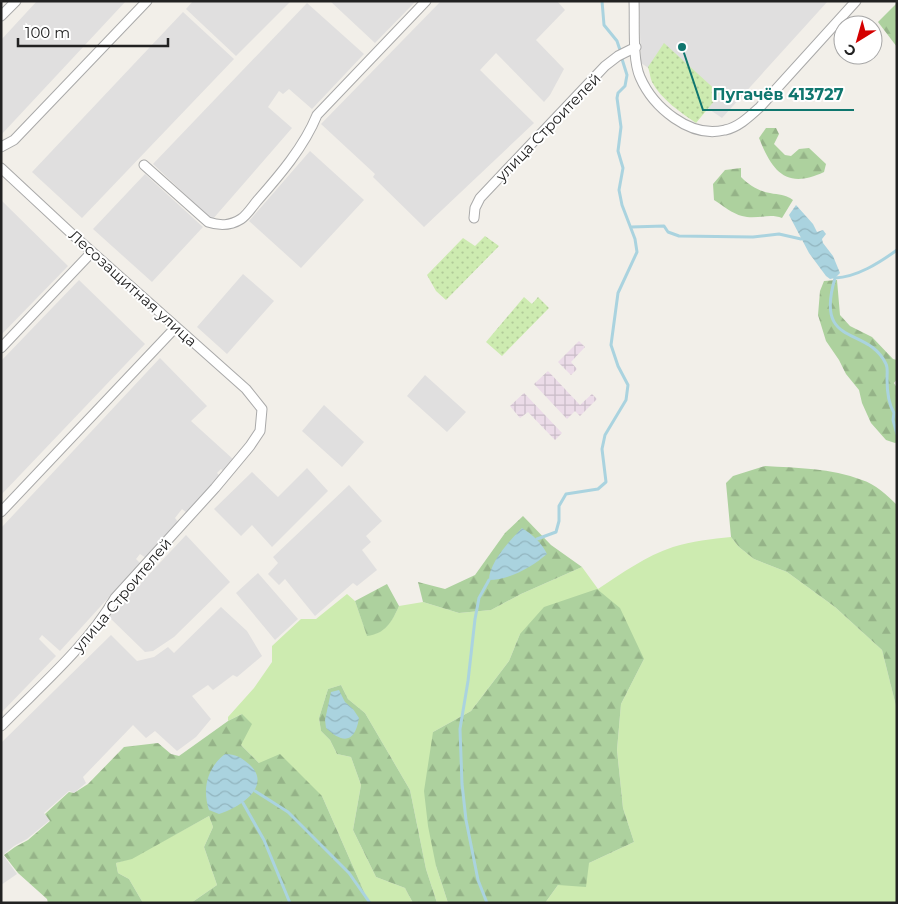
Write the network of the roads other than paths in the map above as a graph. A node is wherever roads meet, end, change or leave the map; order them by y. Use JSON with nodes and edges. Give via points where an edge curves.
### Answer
{"nodes":[{"id":1,"x":16,"y":1,"type":"edge"},
{"id":2,"x":147,"y":1,"type":"edge"},
{"id":3,"x":426,"y":1,"type":"edge"},
{"id":4,"x":634,"y":1,"type":"edge"},
{"id":5,"x":856,"y":1,"type":"edge"},
{"id":6,"x":1,"y":16,"type":"edge"},
{"id":7,"x":636,"y":47,"type":"junction"},
{"id":8,"x":1,"y":147,"type":"edge"},
{"id":9,"x":144,"y":165,"type":"dead end"},
{"id":10,"x":2,"y":169,"type":"edge"},
{"id":11,"x":474,"y":218,"type":"dead end"},
{"id":12,"x":92,"y":252,"type":"junction"},
{"id":13,"x":176,"y":327,"type":"junction"},
{"id":14,"x":1,"y":348,"type":"edge"},
{"id":15,"x":262,"y":408,"type":"joint"},
{"id":16,"x":1,"y":512,"type":"edge"},
{"id":17,"x":1,"y":726,"type":"edge"}],
"edges":[{"from":1,"to":6,"type":"street"},
{"from":2,"to":8,"type":"street","via":[[14,140]]},
{"from":3,"to":9,"type":"street","via":[[317,115],[311,130],[273,183],[243,218],[229,225],[208,222]]},
{"from":4,"to":7,"type":"street"},
{"from":5,"to":7,"type":"street","via":[[760,107],[743,122],[725,131],[705,131],[687,126],[669,114],[652,97],[640,77]]},
{"from":7,"to":11,"type":"street","name":"улица Строителей","via":[[605,66],[480,198]]},
{"from":10,"to":12,"type":"street","name":"Лесозащитная улица"},
{"from":12,"to":13,"type":"street","name":"Лесозащитная улица"},
{"from":12,"to":14,"type":"street"},
{"from":13,"to":15,"type":"street","name":"Лесозащитная улица","via":[[246,389]]},
{"from":13,"to":16,"type":"street"},
{"from":15,"to":17,"type":"street","name":"улица Строителей","via":[[260,432],[238,462],[115,598],[77,650]]}]}
